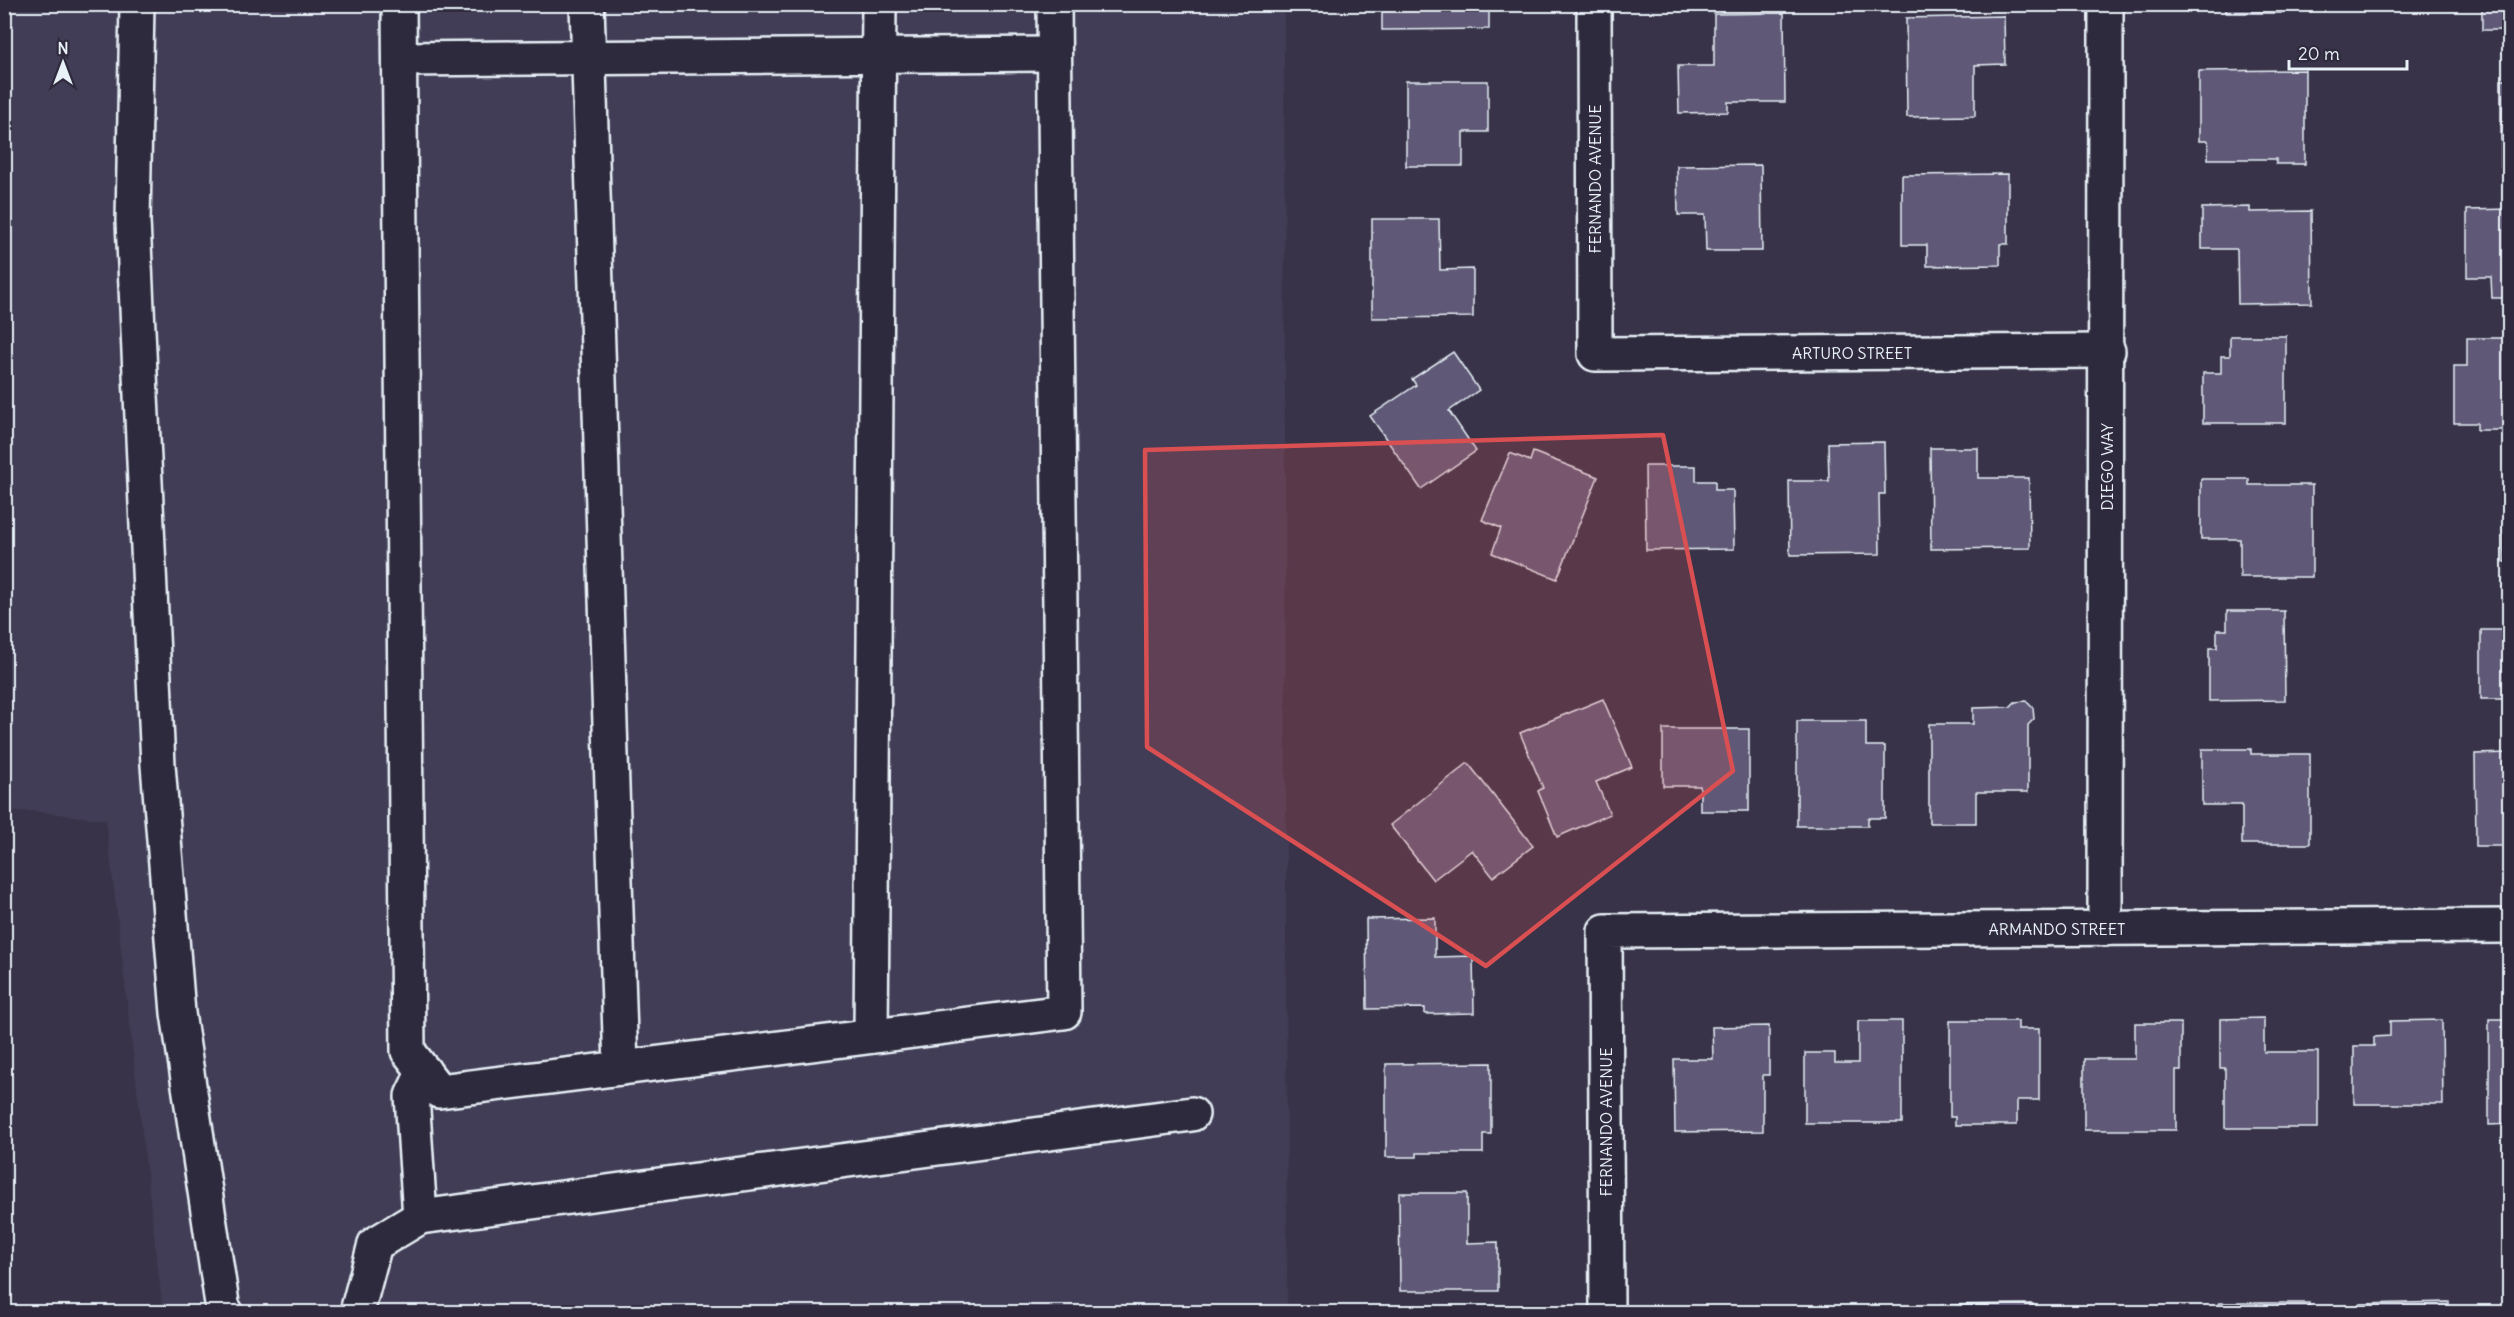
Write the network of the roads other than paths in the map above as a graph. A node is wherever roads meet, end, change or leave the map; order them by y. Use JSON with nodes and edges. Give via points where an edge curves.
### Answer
{"nodes":[{"id":1,"x":137,"y":4,"type":"edge"},
{"id":2,"x":399,"y":4,"type":"edge"},
{"id":3,"x":587,"y":4,"type":"edge"},
{"id":4,"x":879,"y":4,"type":"edge"},
{"id":5,"x":1054,"y":4,"type":"edge"},
{"id":6,"x":1594,"y":4,"type":"edge"},
{"id":7,"x":2106,"y":4,"type":"edge"},
{"id":8,"x":1054,"y":54,"type":"junction"},
{"id":9,"x":879,"y":55,"type":"junction"},
{"id":10,"x":588,"y":57,"type":"junction"},
{"id":11,"x":400,"y":59,"type":"junction"},
{"id":12,"x":2108,"y":351,"type":"junction"},
{"id":13,"x":1595,"y":354,"type":"joint"},
{"id":14,"x":2510,"y":926,"type":"edge"},
{"id":15,"x":2105,"y":929,"type":"junction"},
{"id":16,"x":1605,"y":931,"type":"joint"},
{"id":17,"x":871,"y":1036,"type":"junction"},
{"id":18,"x":621,"y":1068,"type":"junction"},
{"id":19,"x":424,"y":1071,"type":"junction"},
{"id":20,"x":1192,"y":1114,"type":"dead end"},
{"id":21,"x":420,"y":1217,"type":"junction"},
{"id":22,"x":225,"y":1312,"type":"edge"},
{"id":23,"x":357,"y":1312,"type":"edge"},
{"id":24,"x":1607,"y":1312,"type":"edge"}],
"edges":[{"from":1,"to":22,"type":"street","via":[[132,221],[158,765],[178,1013]]},
{"from":2,"to":11,"type":"street"},
{"from":3,"to":10,"type":"street"},
{"from":4,"to":9,"type":"street"},
{"from":5,"to":8,"type":"street"},
{"from":6,"to":13,"type":"street","name":"FERNANDO AVENUE"},
{"from":7,"to":12,"type":"street","name":"DIEGO WAY"},
{"from":8,"to":9,"type":"street"},
{"from":8,"to":17,"type":"street","via":[[1064,1012]]},
{"from":9,"to":10,"type":"street"},
{"from":9,"to":17,"type":"street"},
{"from":10,"to":11,"type":"street"},
{"from":10,"to":18,"type":"street"},
{"from":11,"to":19,"type":"street","via":[[408,1051]]},
{"from":12,"to":13,"type":"street","name":"ARTURO STREET"},
{"from":12,"to":15,"type":"street","name":"DIEGO WAY"},
{"from":14,"to":15,"type":"street","name":"ARMANDO STREET"},
{"from":15,"to":16,"type":"street","name":"ARMANDO STREET"},
{"from":16,"to":24,"type":"street","name":"FERNANDO AVENUE"},
{"from":17,"to":18,"type":"street"},
{"from":18,"to":19,"type":"street","via":[[439,1091]]},
{"from":19,"to":21,"type":"street","via":[[412,1096]]},
{"from":20,"to":21,"type":"street"},
{"from":21,"to":23,"type":"street","via":[[375,1244]]}]}
